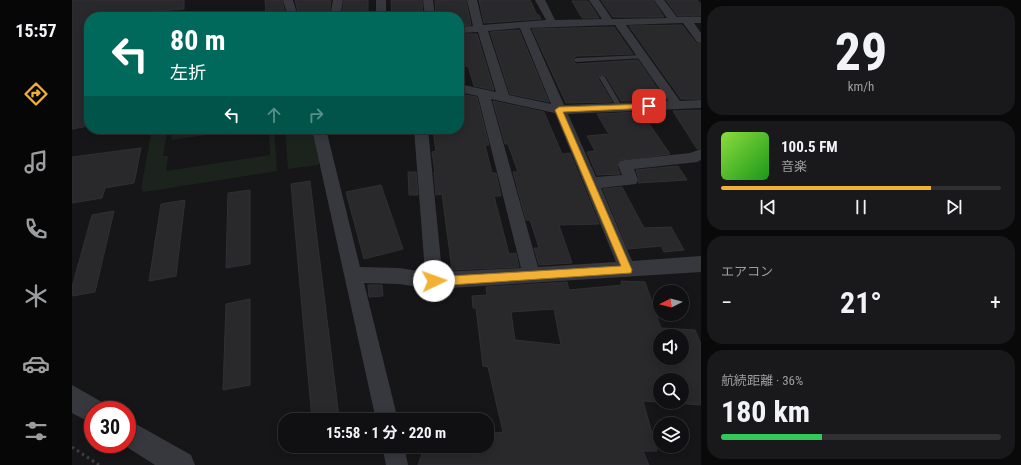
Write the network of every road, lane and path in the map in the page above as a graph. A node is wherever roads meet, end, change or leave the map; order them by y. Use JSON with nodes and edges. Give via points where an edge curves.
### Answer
{"nodes":[{"id":1,"x":288,"y":0,"type":"edge"},
{"id":2,"x":338,"y":0,"type":"edge"},
{"id":3,"x":381,"y":0,"type":"edge"},
{"id":4,"x":428,"y":0,"type":"edge"},
{"id":5,"x":472,"y":0,"type":"edge"},
{"id":6,"x":540,"y":0,"type":"edge"},
{"id":7,"x":594,"y":0,"type":"edge"},
{"id":8,"x":659,"y":0,"type":"edge"},
{"id":9,"x":291,"y":12,"type":"edge"},
{"id":10,"x":336,"y":12,"type":"edge"},
{"id":11,"x":381,"y":12,"type":"edge"},
{"id":12,"x":429,"y":12,"type":"edge"},
{"id":13,"x":673,"y":20,"type":"junction"},
{"id":14,"x":686,"y":20,"type":"junction"},
{"id":15,"x":701,"y":20,"type":"edge"},
{"id":16,"x":613,"y":21,"type":"junction"},
{"id":17,"x":552,"y":22,"type":"junction"},
{"id":18,"x":524,"y":25,"type":"junction"},
{"id":19,"x":480,"y":28,"type":"junction"},
{"id":20,"x":464,"y":30,"type":"edge"},
{"id":21,"x":701,"y":40,"type":"edge"},
{"id":22,"x":643,"y":57,"type":"junction"},
{"id":23,"x":576,"y":60,"type":"dead end"},
{"id":24,"x":602,"y":77,"type":"dead end"},
{"id":25,"x":464,"y":89,"type":"edge"},
{"id":26,"x":483,"y":93,"type":"junction"},
{"id":27,"x":504,"y":97,"type":"junction"},
{"id":28,"x":701,"y":104,"type":"edge"},
{"id":29,"x":677,"y":105,"type":"junction"},
{"id":30,"x":620,"y":108,"type":"junction"},
{"id":31,"x":559,"y":110,"type":"junction"},
{"id":32,"x":320,"y":134,"type":"edge"},
{"id":33,"x":422,"y":134,"type":"edge"},
{"id":34,"x":701,"y":154,"type":"edge"},
{"id":35,"x":590,"y":183,"type":"junction"},
{"id":36,"x":701,"y":264,"type":"edge"},
{"id":37,"x":628,"y":270,"type":"junction"},
{"id":38,"x":354,"y":275,"type":"junction"},
{"id":39,"x":532,"y":276,"type":"junction"},
{"id":40,"x":434,"y":281,"type":"junction"},
{"id":41,"x":72,"y":398,"type":"edge"},
{"id":42,"x":84,"y":405,"type":"edge"},
{"id":43,"x":385,"y":413,"type":"edge"},
{"id":44,"x":136,"y":438,"type":"edge"},
{"id":45,"x":72,"y":448,"type":"edge"},
{"id":46,"x":394,"y":453,"type":"edge"},
{"id":47,"x":99,"y":465,"type":"edge"},
{"id":48,"x":181,"y":465,"type":"edge"},
{"id":49,"x":397,"y":465,"type":"edge"}],
"edges":[{"from":1,"to":9,"type":"street"},
{"from":2,"to":10,"type":"street"},
{"from":3,"to":11,"type":"street"},
{"from":4,"to":12,"type":"street"},
{"from":5,"to":19,"type":"street"},
{"from":6,"to":17,"type":"street"},
{"from":7,"to":16,"type":"street"},
{"from":8,"to":13,"type":"street"},
{"from":13,"to":14,"type":"street"},
{"from":13,"to":16,"type":"street"},
{"from":14,"to":15,"type":"street"},
{"from":14,"to":21,"type":"street"},
{"from":16,"to":17,"type":"street"},
{"from":16,"to":22,"type":"street"},
{"from":17,"to":18,"type":"street"},
{"from":18,"to":19,"type":"street"},
{"from":18,"to":31,"type":"street"},
{"from":19,"to":20,"type":"street"},
{"from":19,"to":27,"type":"street"},
{"from":22,"to":23,"type":"lane"},
{"from":22,"to":29,"type":"street"},
{"from":24,"to":30,"type":"lane"},
{"from":25,"to":26,"type":"street"},
{"from":26,"to":27,"type":"street"},
{"from":26,"to":39,"type":"street"},
{"from":27,"to":31,"type":"street"},
{"from":28,"to":29,"type":"street"},
{"from":29,"to":30,"type":"street"},
{"from":30,"to":31,"type":"street"},
{"from":31,"to":35,"type":"street"},
{"from":32,"to":38,"type":"street"},
{"from":33,"to":40,"type":"street"},
{"from":34,"to":35,"type":"street","via":[[692,158],[625,165],[631,180]]},
{"from":35,"to":37,"type":"street"},
{"from":36,"to":37,"type":"street"},
{"from":37,"to":39,"type":"street"},
{"from":38,"to":40,"type":"street","via":[[399,276]]},
{"from":38,"to":43,"type":"street"},
{"from":39,"to":40,"type":"street"},
{"from":41,"to":42,"type":"street"},
{"from":44,"to":48,"type":"street"},
{"from":45,"to":47,"type":"path"},
{"from":46,"to":49,"type":"street"}]}
